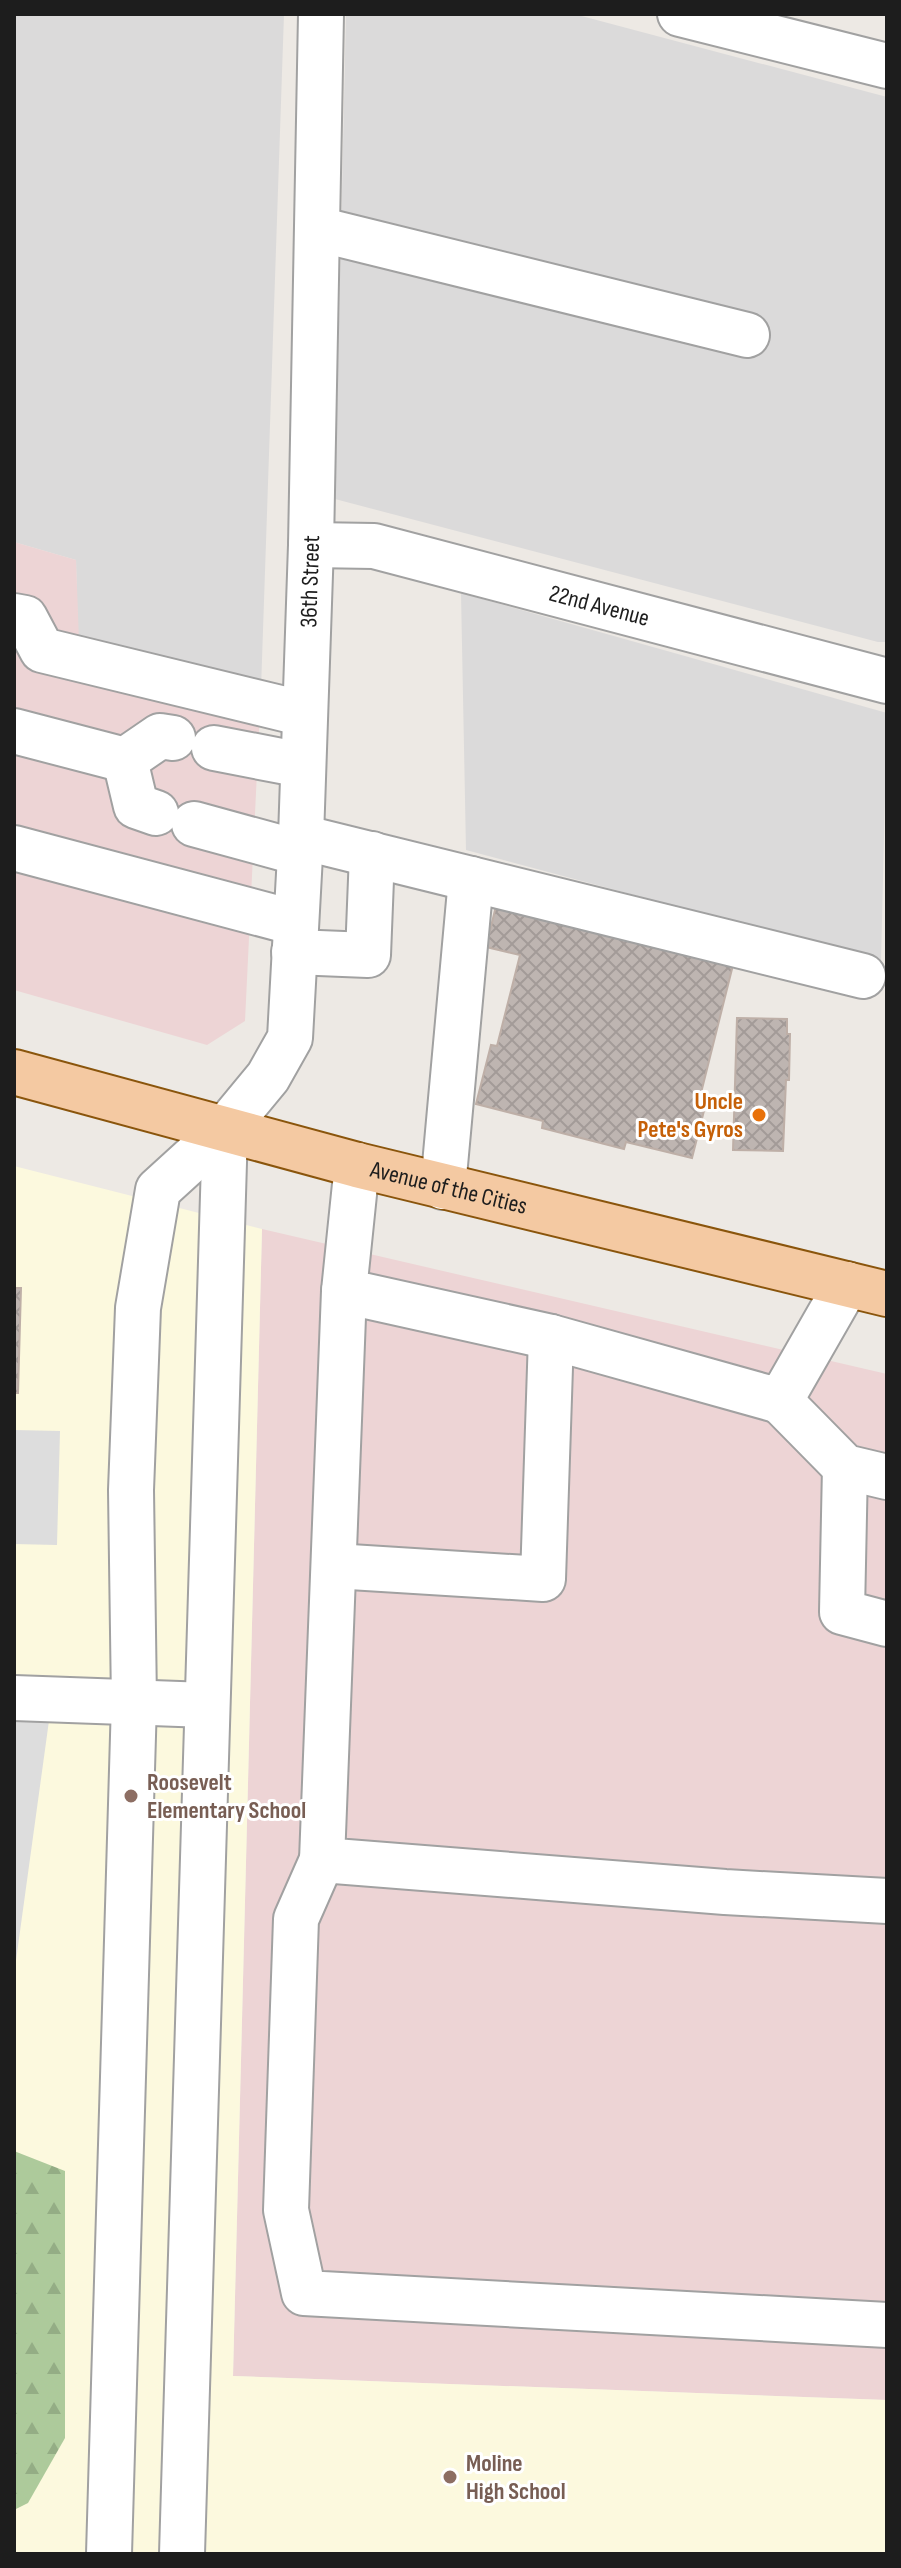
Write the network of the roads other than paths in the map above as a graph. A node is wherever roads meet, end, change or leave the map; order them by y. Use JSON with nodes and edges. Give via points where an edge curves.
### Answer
{"nodes":[{"id":1,"x":321,"y":14,"type":"edge"},
{"id":2,"x":680,"y":14,"type":"edge"},
{"id":3,"x":887,"y":66,"type":"edge"},
{"id":4,"x":318,"y":229,"type":"junction"},
{"id":5,"x":747,"y":335,"type":"dead end"},
{"id":6,"x":311,"y":545,"type":"junction"},
{"id":7,"x":14,"y":616,"type":"edge"},
{"id":8,"x":887,"y":681,"type":"edge"},
{"id":9,"x":305,"y":714,"type":"junction"},
{"id":10,"x":14,"y":731,"type":"edge"},
{"id":11,"x":125,"y":760,"type":"junction"},
{"id":12,"x":302,"y":765,"type":"junction"},
{"id":13,"x":301,"y":845,"type":"junction"},
{"id":14,"x":14,"y":848,"type":"edge"},
{"id":15,"x":372,"y":854,"type":"junction"},
{"id":16,"x":471,"y":879,"type":"junction"},
{"id":17,"x":295,"y":938,"type":"junction"},
{"id":18,"x":863,"y":976,"type":"dead end"},
{"id":19,"x":14,"y":1072,"type":"edge"},
{"id":20,"x":225,"y":1129,"type":"junction"},
{"id":21,"x":357,"y":1165,"type":"junction"},
{"id":22,"x":443,"y":1187,"type":"junction"},
{"id":23,"x":867,"y":1289,"type":"edge"},
{"id":24,"x":344,"y":1291,"type":"junction"},
{"id":25,"x":551,"y":1337,"type":"junction"},
{"id":26,"x":780,"y":1401,"type":"junction"},
{"id":27,"x":845,"y":1467,"type":"junction"},
{"id":28,"x":887,"y":1477,"type":"edge"},
{"id":29,"x":334,"y":1566,"type":"junction"},
{"id":30,"x":887,"y":1624,"type":"edge"},
{"id":31,"x":14,"y":1698,"type":"edge"},
{"id":32,"x":134,"y":1702,"type":"junction"},
{"id":33,"x":207,"y":1705,"type":"junction"},
{"id":34,"x":322,"y":1860,"type":"junction"},
{"id":35,"x":887,"y":1901,"type":"edge"},
{"id":36,"x":887,"y":2325,"type":"edge"},
{"id":37,"x":109,"y":2554,"type":"edge"},
{"id":38,"x":182,"y":2554,"type":"edge"}],
"edges":[{"from":1,"to":4,"type":"street","name":"36th Street"},
{"from":2,"to":3,"type":"street"},
{"from":4,"to":5,"type":"street"},
{"from":4,"to":6,"type":"street","name":"36th Street"},
{"from":6,"to":8,"type":"street","name":"22nd Avenue","via":[[374,546]]},
{"from":6,"to":9,"type":"street","name":"36th Street"},
{"from":7,"to":9,"type":"street","via":[[25,618],[42,650]]},
{"from":9,"to":12,"type":"street","name":"36th Street"},
{"from":10,"to":11,"type":"street"},
{"from":11,"to":12,"type":"street","via":[[160,736]]},
{"from":11,"to":13,"type":"street","via":[[136,806]]},
{"from":12,"to":13,"type":"street","name":"36th Street"},
{"from":13,"to":15,"type":"street"},
{"from":13,"to":17,"type":"street","name":"36th Street"},
{"from":14,"to":17,"type":"street"},
{"from":15,"to":16,"type":"street"},
{"from":15,"to":17,"type":"street","via":[[368,955]]},
{"from":16,"to":18,"type":"street"},
{"from":16,"to":22,"type":"street"},
{"from":17,"to":20,"type":"street","name":"36th Street","via":[[290,1038],[268,1077]]},
{"from":19,"to":20,"type":"main road","name":"Avenue of the Cities"},
{"from":20,"to":21,"type":"main road","name":"Avenue of the Cities"},
{"from":20,"to":32,"type":"street","name":"36th Street","via":[[158,1190],[138,1308],[131,1490]]},
{"from":20,"to":33,"type":"street"},
{"from":21,"to":22,"type":"main road","name":"Avenue of the Cities"},
{"from":21,"to":24,"type":"street"},
{"from":22,"to":23,"type":"main road","name":"Avenue of the Cities"},
{"from":23,"to":26,"type":"street"},
{"from":24,"to":25,"type":"street"},
{"from":24,"to":29,"type":"street"},
{"from":25,"to":26,"type":"street"},
{"from":25,"to":29,"type":"street","via":[[543,1579]]},
{"from":26,"to":27,"type":"street"},
{"from":27,"to":28,"type":"street"},
{"from":27,"to":30,"type":"street","via":[[842,1612]]},
{"from":29,"to":34,"type":"street"},
{"from":31,"to":32,"type":"street"},
{"from":32,"to":33,"type":"street"},
{"from":32,"to":37,"type":"street","name":"36th Street"},
{"from":33,"to":38,"type":"street"},
{"from":34,"to":35,"type":"street"},
{"from":34,"to":36,"type":"street","via":[[296,1919],[286,2210],[304,2293]]}]}
